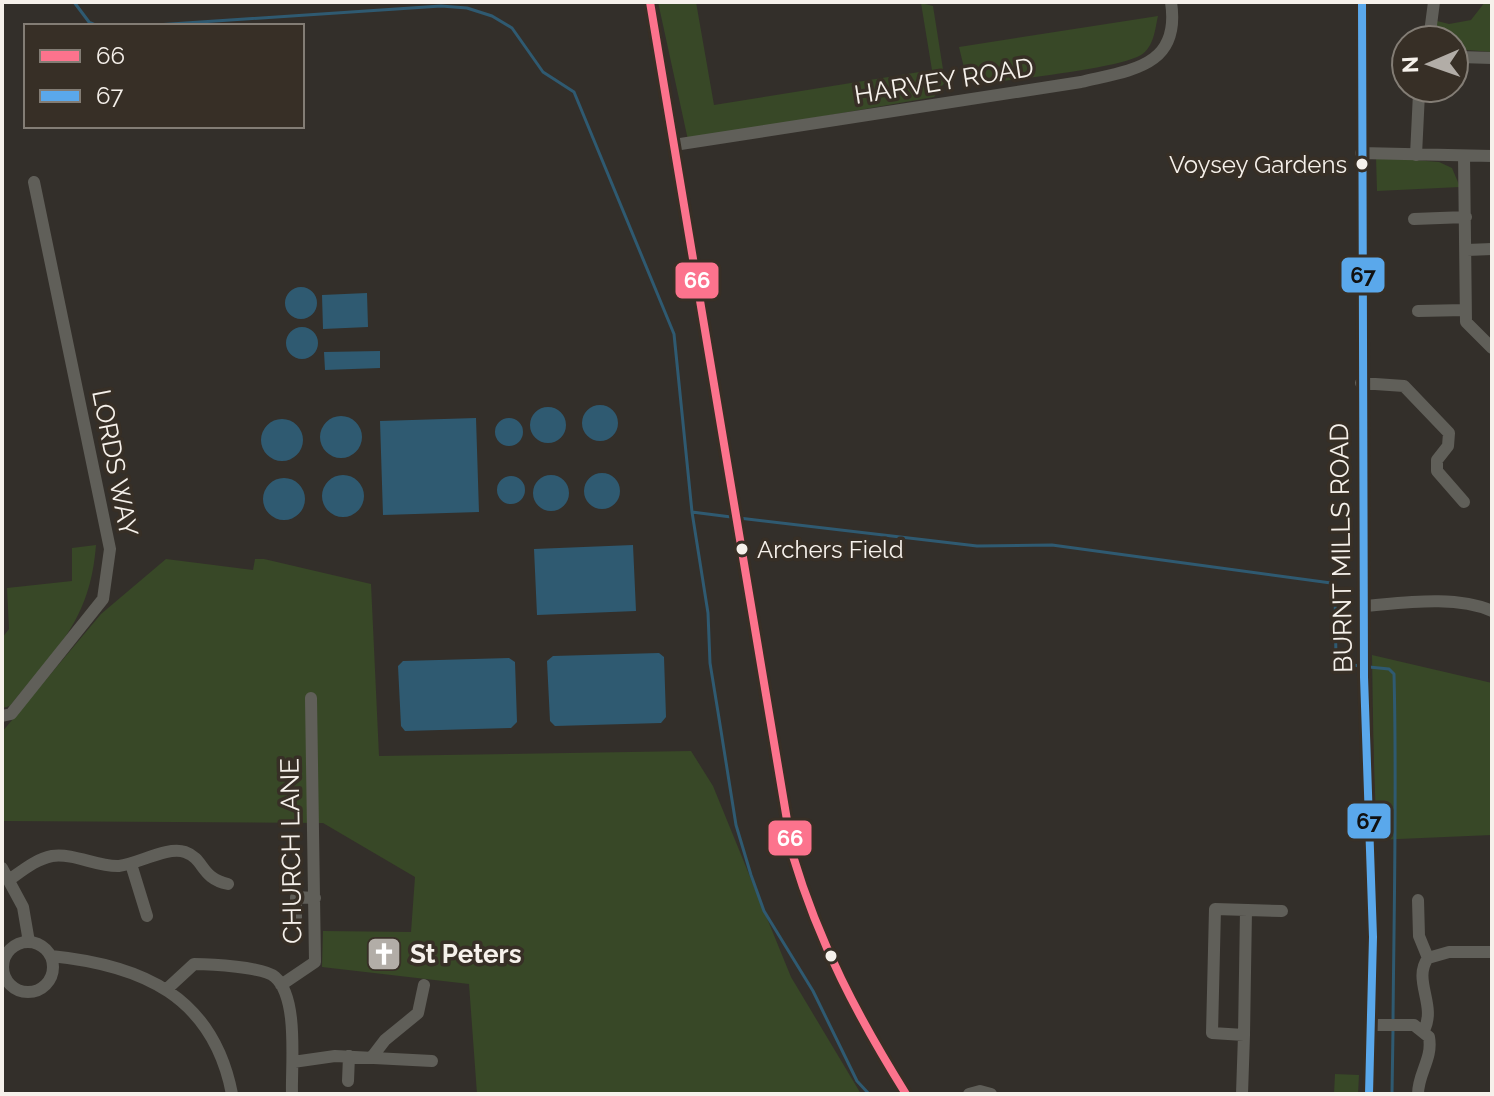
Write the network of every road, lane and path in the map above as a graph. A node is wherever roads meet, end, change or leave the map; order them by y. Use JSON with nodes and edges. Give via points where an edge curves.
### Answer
{"nodes":[{"id":1,"x":650,"y":2,"type":"edge"},
{"id":2,"x":1171,"y":2,"type":"edge"},
{"id":3,"x":1362,"y":2,"type":"edge"},
{"id":4,"x":1434,"y":2,"type":"edge"},
{"id":5,"x":1431,"y":24,"type":"edge"},
{"id":6,"x":1470,"y":57,"type":"edge"},
{"id":7,"x":1492,"y":58,"type":"edge"},
{"id":8,"x":1418,"y":104,"type":"edge"},
{"id":9,"x":674,"y":145,"type":"junction"},
{"id":10,"x":1361,"y":153,"type":"junction"},
{"id":11,"x":1416,"y":155,"type":"junction"},
{"id":12,"x":1464,"y":156,"type":"junction"},
{"id":13,"x":1492,"y":156,"type":"edge"},
{"id":14,"x":34,"y":182,"type":"dead end"},
{"id":15,"x":1466,"y":217,"type":"junction"},
{"id":16,"x":1414,"y":219,"type":"dead end"},
{"id":17,"x":1492,"y":249,"type":"edge"},
{"id":18,"x":1467,"y":250,"type":"junction"},
{"id":19,"x":1465,"y":310,"type":"junction"},
{"id":20,"x":1418,"y":311,"type":"dead end"},
{"id":21,"x":1492,"y":348,"type":"edge"},
{"id":22,"x":1361,"y":383,"type":"junction"},
{"id":23,"x":1464,"y":502,"type":"dead end"},
{"id":24,"x":1364,"y":606,"type":"junction"},
{"id":25,"x":1492,"y":611,"type":"edge"},
{"id":26,"x":311,"y":698,"type":"dead end"},
{"id":27,"x":2,"y":716,"type":"edge"},
{"id":28,"x":131,"y":864,"type":"junction"},
{"id":29,"x":5,"y":874,"type":"edge"},
{"id":30,"x":228,"y":884,"type":"dead end"},
{"id":31,"x":315,"y":898,"type":"junction"},
{"id":32,"x":1418,"y":900,"type":"dead end"},
{"id":33,"x":1246,"y":910,"type":"junction"},
{"id":34,"x":1282,"y":911,"type":"dead end"},
{"id":35,"x":147,"y":916,"type":"dead end"},
{"id":36,"x":296,"y":921,"type":"dead end"},
{"id":37,"x":29,"y":942,"type":"junction"},
{"id":38,"x":1492,"y":952,"type":"edge"},
{"id":39,"x":51,"y":956,"type":"junction"},
{"id":40,"x":1428,"y":958,"type":"junction"},
{"id":41,"x":281,"y":985,"type":"junction"},
{"id":42,"x":424,"y":985,"type":"dead end"},
{"id":43,"x":168,"y":988,"type":"junction"},
{"id":44,"x":1370,"y":1025,"type":"junction"},
{"id":45,"x":1424,"y":1030,"type":"junction"},
{"id":46,"x":1244,"y":1035,"type":"junction"},
{"id":47,"x":349,"y":1056,"type":"junction"},
{"id":48,"x":379,"y":1057,"type":"junction"},
{"id":49,"x":432,"y":1061,"type":"dead end"},
{"id":50,"x":293,"y":1062,"type":"junction"},
{"id":51,"x":348,"y":1081,"type":"dead end"},
{"id":52,"x":232,"y":1094,"type":"edge"},
{"id":53,"x":292,"y":1094,"type":"edge"},
{"id":54,"x":906,"y":1094,"type":"edge"},
{"id":55,"x":969,"y":1094,"type":"edge"},
{"id":56,"x":991,"y":1094,"type":"edge"},
{"id":57,"x":1242,"y":1094,"type":"edge"},
{"id":58,"x":1369,"y":1094,"type":"edge"},
{"id":59,"x":1418,"y":1094,"type":"edge"}],
"edges":[{"from":1,"to":9,"type":"street"},
{"from":2,"to":9,"type":"street","name":"HARVEY ROAD","via":[[1173,31],[1161,55],[1125,72]]},
{"from":3,"to":10,"type":"street","name":"BURNT MILLS ROAD"},
{"from":4,"to":5,"type":"street"},
{"from":6,"to":7,"type":"street"},
{"from":8,"to":11,"type":"street"},
{"from":9,"to":54,"type":"street","via":[[793,856],[831,964]]},
{"from":10,"to":11,"type":"street"},
{"from":10,"to":22,"type":"street","name":"BURNT MILLS ROAD"},
{"from":11,"to":12,"type":"street"},
{"from":12,"to":13,"type":"street"},
{"from":12,"to":15,"type":"street"},
{"from":14,"to":27,"type":"street","name":"LORDS WAY","via":[[110,549],[103,599],[11,714]]},
{"from":15,"to":16,"type":"street"},
{"from":15,"to":18,"type":"street"},
{"from":17,"to":18,"type":"street"},
{"from":18,"to":19,"type":"street"},
{"from":19,"to":20,"type":"street"},
{"from":19,"to":21,"type":"street","via":[[1466,322]]},
{"from":22,"to":23,"type":"street","via":[[1404,386],[1449,433],[1437,471]]},
{"from":22,"to":24,"type":"street","name":"BURNT MILLS ROAD"},
{"from":24,"to":25,"type":"street","via":[[1426,603]]},
{"from":24,"to":44,"type":"street","name":"BURNT MILLS ROAD","via":[[1373,937]]},
{"from":26,"to":31,"type":"street","name":"CHURCH LANE"},
{"from":28,"to":29,"type":"street","via":[[115,866],[67,855]]},
{"from":28,"to":30,"type":"street","via":[[186,852],[209,878]]},
{"from":28,"to":35,"type":"street"},
{"from":29,"to":37,"type":"street","via":[[23,907]]},
{"from":31,"to":36,"type":"street","via":[[296,897]]},
{"from":31,"to":41,"type":"street","name":"CHURCH LANE","via":[[315,962]]},
{"from":32,"to":40,"type":"street","via":[[1419,936]]},
{"from":33,"to":34,"type":"street"},
{"from":33,"to":46,"type":"street"},
{"from":33,"to":46,"type":"street","via":[[1215,909],[1212,1033]]},
{"from":37,"to":39,"type":"street"},
{"from":37,"to":39,"type":"street","via":[[5,957],[7,982],[15,989],[33,993],[44,988],[54,968]]},
{"from":38,"to":40,"type":"street","via":[[1449,952]]},
{"from":39,"to":43,"type":"street","via":[[99,961]]},
{"from":40,"to":45,"type":"street","via":[[1422,972],[1429,1009]]},
{"from":41,"to":43,"type":"street","via":[[263,972],[200,964],[189,965]]},
{"from":41,"to":50,"type":"street","via":[[288,999]]},
{"from":42,"to":48,"type":"street","via":[[418,1013],[385,1040]]},
{"from":43,"to":52,"type":"street","via":[[207,1031]]},
{"from":44,"to":45,"type":"street"},
{"from":44,"to":58,"type":"street","name":"BURNT MILLS ROAD"},
{"from":45,"to":59,"type":"street","via":[[1430,1054],[1418,1080]]},
{"from":46,"to":57,"type":"street"},
{"from":47,"to":48,"type":"street"},
{"from":47,"to":50,"type":"street"},
{"from":47,"to":51,"type":"street"},
{"from":48,"to":49,"type":"street"},
{"from":50,"to":53,"type":"street"},
{"from":55,"to":56,"type":"street"}]}
